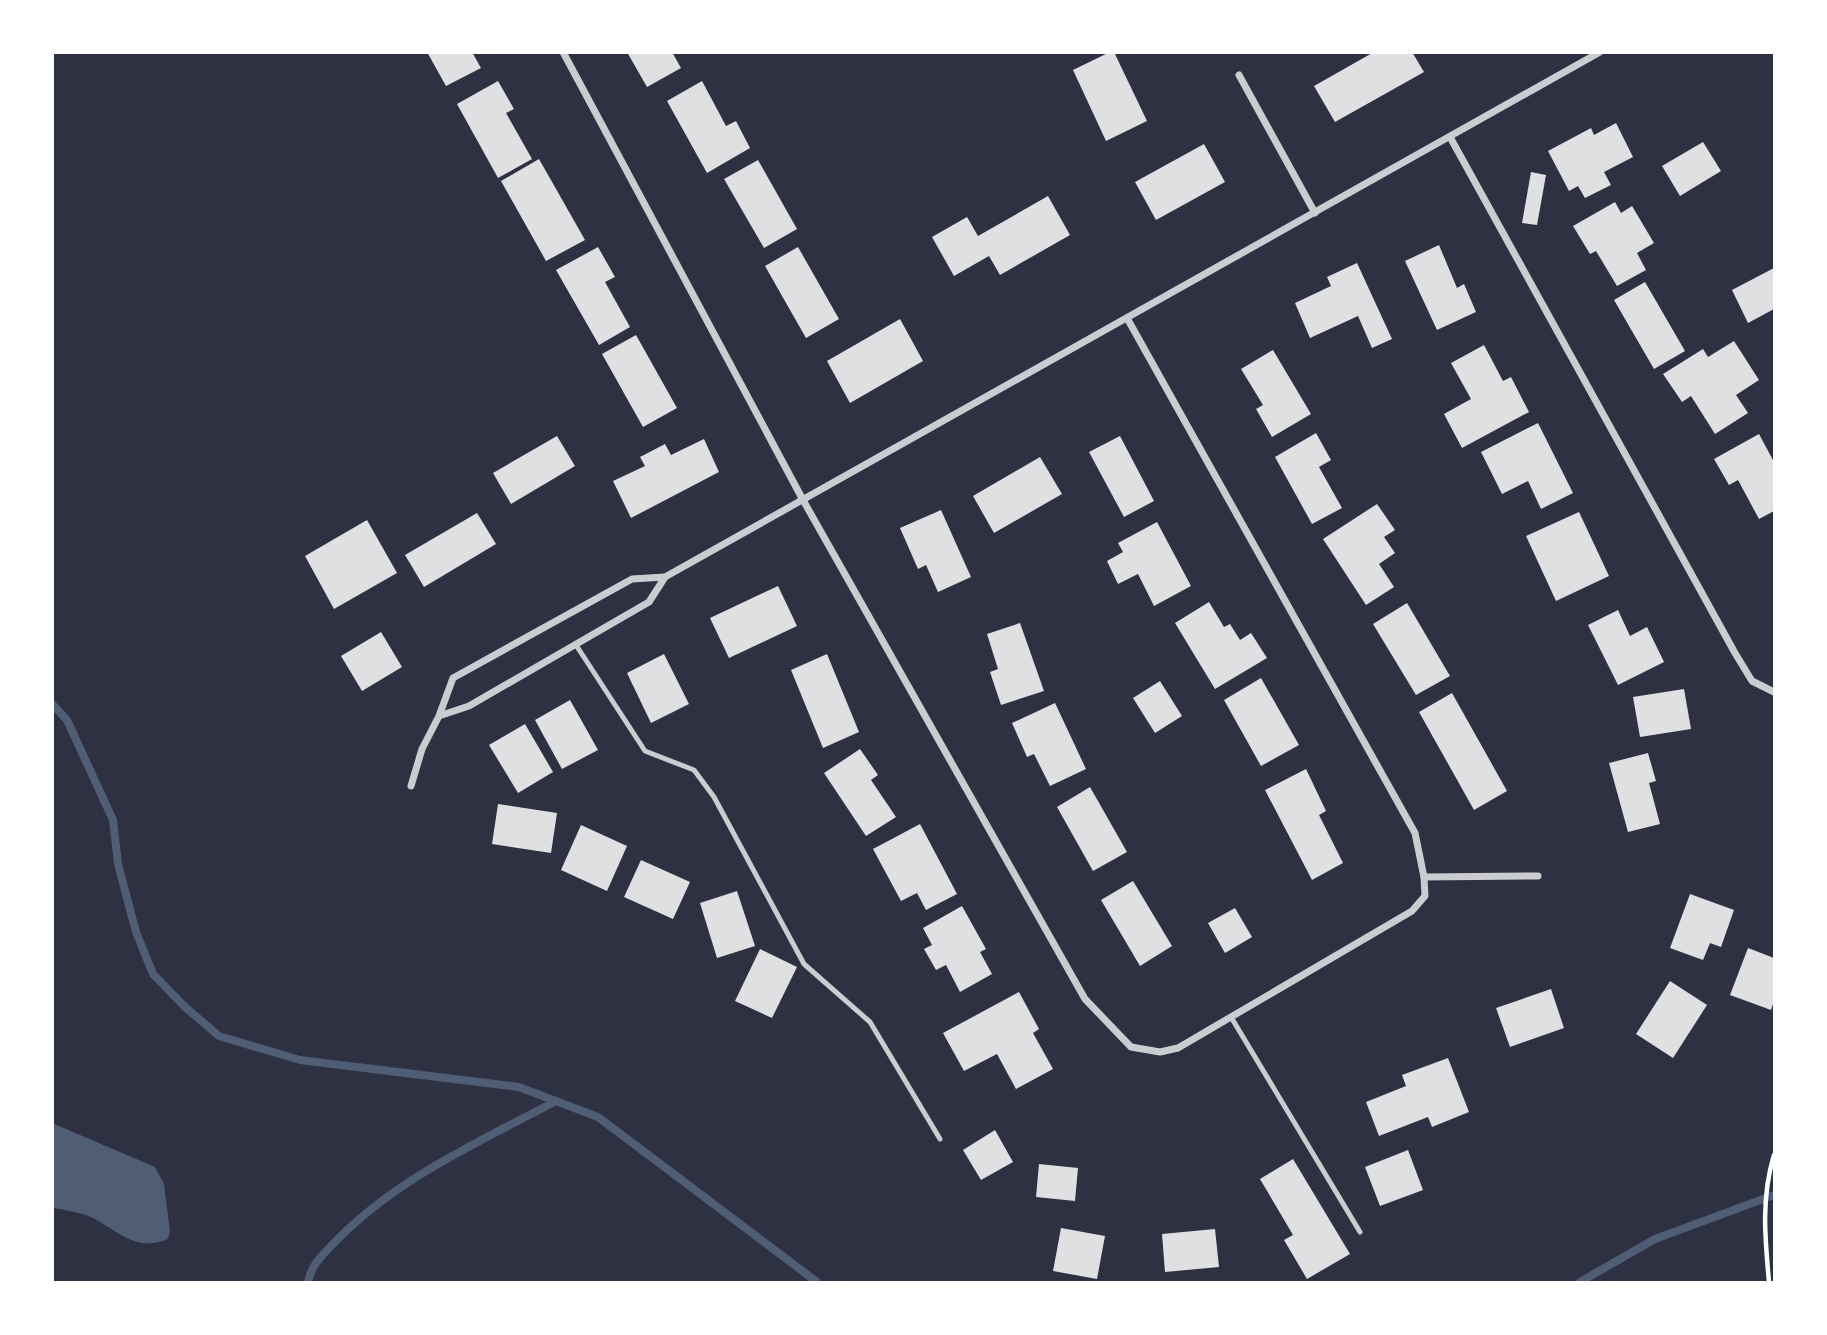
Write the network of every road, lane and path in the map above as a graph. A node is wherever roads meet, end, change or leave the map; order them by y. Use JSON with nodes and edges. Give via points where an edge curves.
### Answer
{"nodes":[{"id":1,"x":563,"y":52,"type":"edge"},
{"id":2,"x":1600,"y":52,"type":"edge"},
{"id":3,"x":1239,"y":75,"type":"dead end"},
{"id":4,"x":1450,"y":137,"type":"junction"},
{"id":5,"x":1315,"y":212,"type":"junction"},
{"id":6,"x":1127,"y":318,"type":"junction"},
{"id":7,"x":803,"y":500,"type":"junction"},
{"id":8,"x":665,"y":577,"type":"junction"},
{"id":9,"x":576,"y":645,"type":"junction"},
{"id":10,"x":1774,"y":692,"type":"edge"},
{"id":11,"x":439,"y":716,"type":"junction"},
{"id":12,"x":411,"y":786,"type":"dead end"},
{"id":13,"x":1538,"y":876,"type":"dead end"},
{"id":14,"x":1424,"y":877,"type":"junction"},
{"id":15,"x":1231,"y":1017,"type":"junction"},
{"id":16,"x":940,"y":1139,"type":"dead end"},
{"id":17,"x":1774,"y":1155,"type":"edge"},
{"id":18,"x":1360,"y":1232,"type":"dead end"},
{"id":19,"x":1769,"y":1283,"type":"edge"}],
"edges":[{"from":1,"to":7,"type":"street"},
{"from":2,"to":4,"type":"street"},
{"from":3,"to":5,"type":"street"},
{"from":4,"to":5,"type":"street"},
{"from":4,"to":10,"type":"street","via":[[1735,653],[1752,681]]},
{"from":5,"to":6,"type":"street"},
{"from":6,"to":7,"type":"street"},
{"from":6,"to":14,"type":"street","via":[[1415,833]]},
{"from":7,"to":8,"type":"street"},
{"from":7,"to":15,"type":"street","via":[[1085,999],[1131,1047],[1160,1052],[1178,1048]]},
{"from":8,"to":9,"type":"street","via":[[649,602]]},
{"from":8,"to":11,"type":"street","via":[[632,579],[453,678]]},
{"from":9,"to":11,"type":"street","via":[[468,706]]},
{"from":9,"to":16,"type":"lane","via":[[645,751],[694,770],[714,797],[804,964],[870,1022]]},
{"from":11,"to":12,"type":"street","via":[[422,749]]},
{"from":13,"to":14,"type":"street"},
{"from":14,"to":15,"type":"street","via":[[1425,896],[1412,911]]},
{"from":15,"to":18,"type":"lane"},
{"from":17,"to":19,"type":"path","via":[[1764,1217]]}]}
